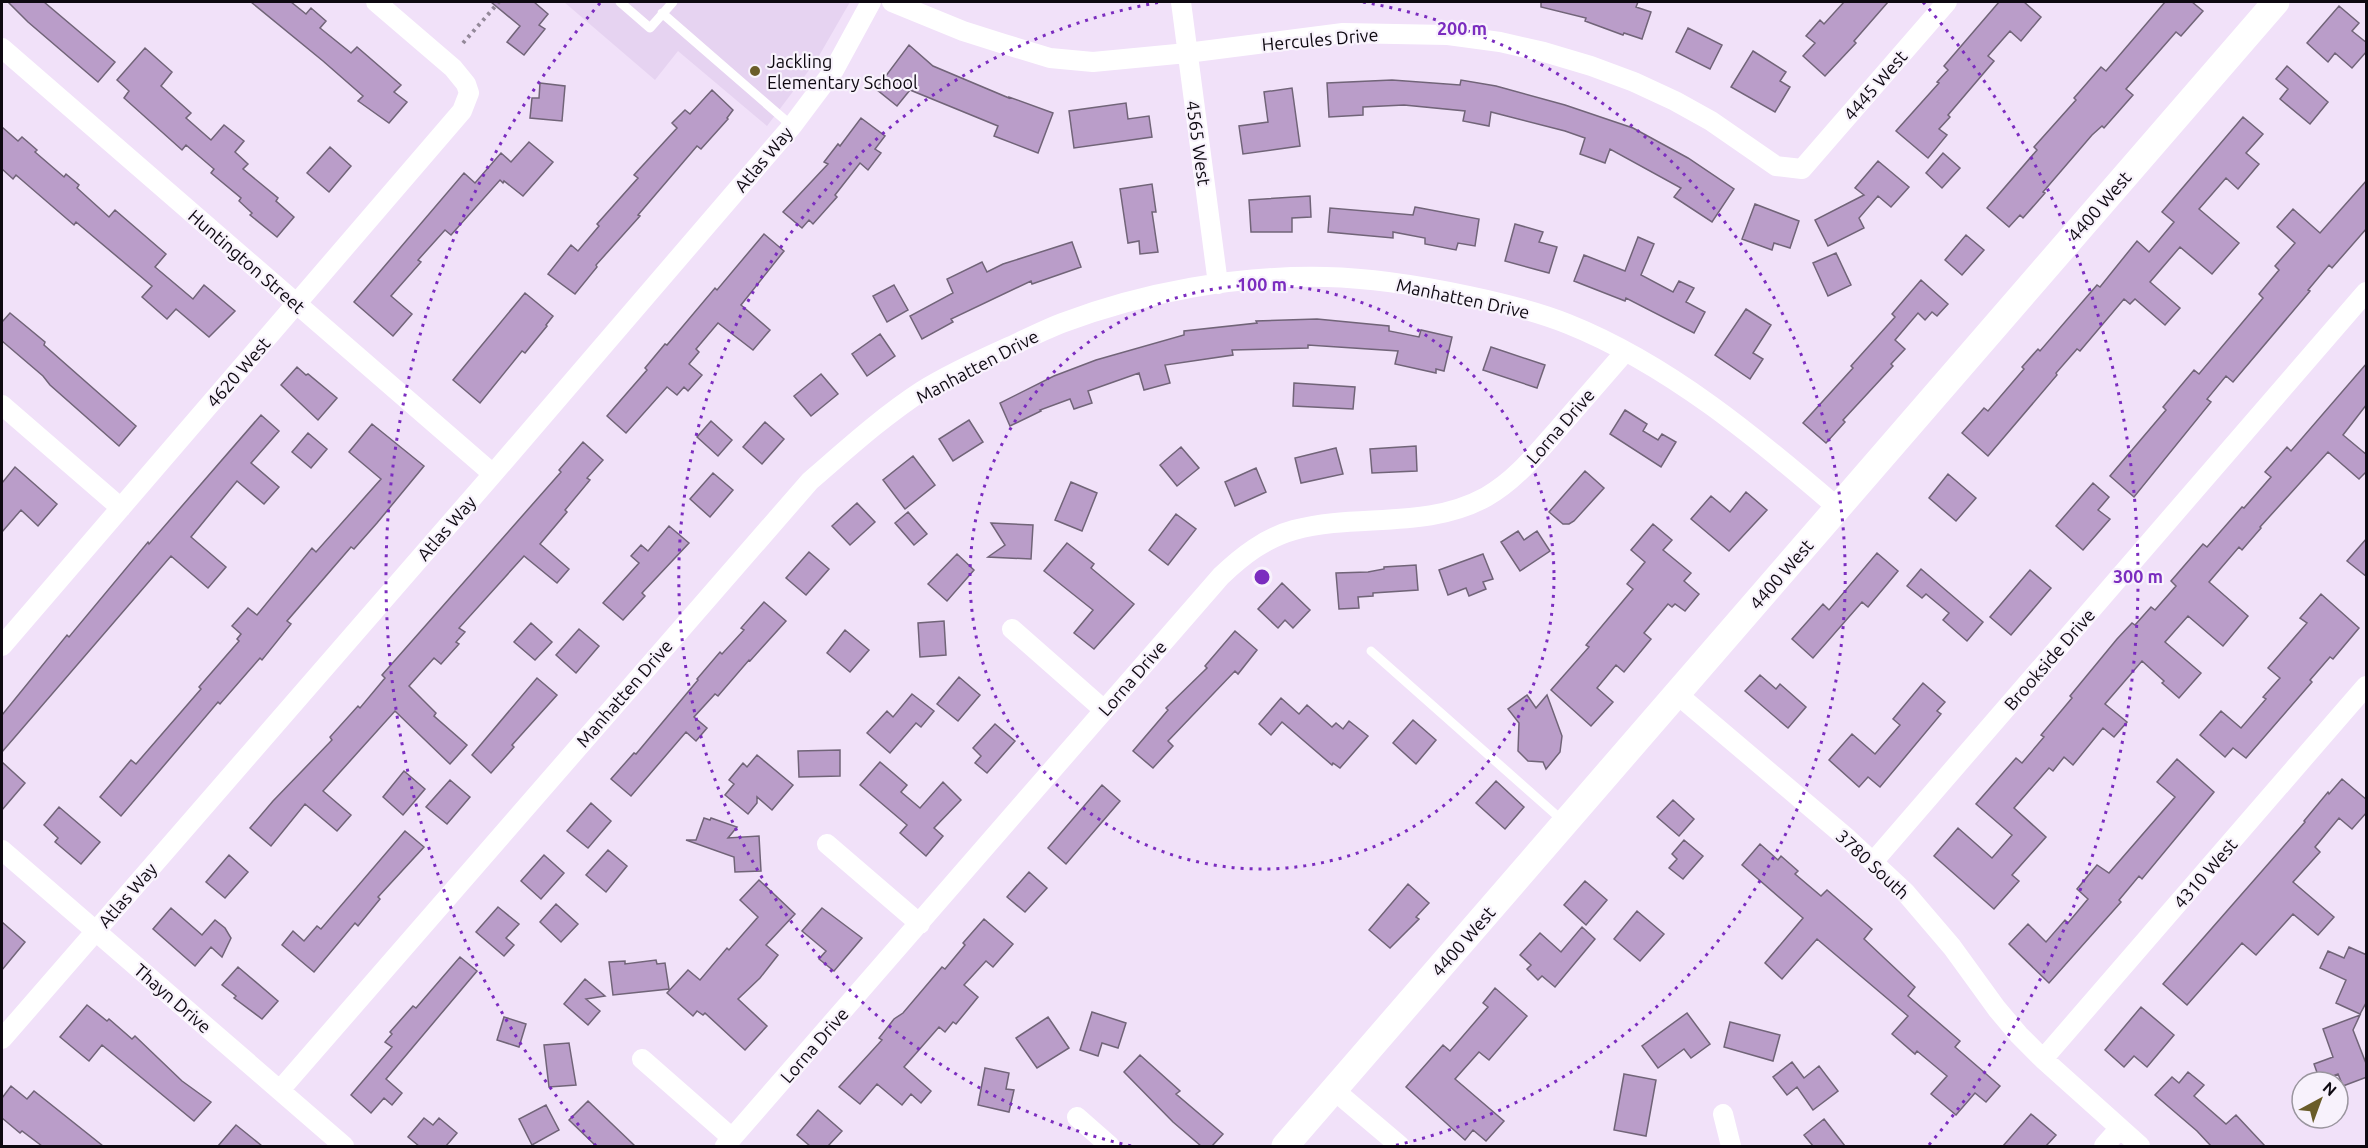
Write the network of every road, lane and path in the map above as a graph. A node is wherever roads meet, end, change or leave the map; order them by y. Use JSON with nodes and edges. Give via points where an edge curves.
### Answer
{"nodes":[{"id":1,"x":376,"y":2,"type":"edge"},
{"id":2,"x":499,"y":2,"type":"edge"},
{"id":3,"x":620,"y":2,"type":"edge"},
{"id":4,"x":673,"y":2,"type":"edge"},
{"id":5,"x":871,"y":2,"type":"edge"},
{"id":6,"x":892,"y":2,"type":"edge"},
{"id":7,"x":1181,"y":2,"type":"edge"},
{"id":8,"x":1947,"y":2,"type":"edge"},
{"id":9,"x":2276,"y":2,"type":"edge"},
{"id":10,"x":663,"y":13,"type":"junction"},
{"id":11,"x":463,"y":43,"type":"dead end"},
{"id":12,"x":2,"y":48,"type":"edge"},
{"id":13,"x":1187,"y":53,"type":"junction"},
{"id":14,"x":792,"y":126,"type":"junction"},
{"id":15,"x":1802,"y":169,"type":"joint"},
{"id":16,"x":1218,"y":284,"type":"junction"},
{"id":17,"x":2367,"y":292,"type":"edge"},
{"id":18,"x":297,"y":304,"type":"junction"},
{"id":19,"x":1625,"y":352,"type":"junction"},
{"id":20,"x":2,"y":405,"type":"edge"},
{"id":21,"x":493,"y":474,"type":"junction"},
{"id":22,"x":121,"y":508,"type":"junction"},
{"id":23,"x":1838,"y":508,"type":"junction"},
{"id":24,"x":1012,"y":629,"type":"dead end"},
{"id":25,"x":2,"y":646,"type":"edge"},
{"id":26,"x":1371,"y":651,"type":"dead end"},
{"id":27,"x":2367,"y":686,"type":"edge"},
{"id":28,"x":1677,"y":694,"type":"junction"},
{"id":29,"x":1104,"y":710,"type":"junction"},
{"id":30,"x":1565,"y":823,"type":"junction"},
{"id":31,"x":827,"y":844,"type":"dead end"},
{"id":32,"x":2,"y":850,"type":"edge"},
{"id":33,"x":1873,"y":862,"type":"junction"},
{"id":34,"x":920,"y":924,"type":"junction"},
{"id":35,"x":96,"y":931,"type":"junction"},
{"id":36,"x":2,"y":1040,"type":"edge"},
{"id":37,"x":642,"y":1059,"type":"dead end"},
{"id":38,"x":2043,"y":1059,"type":"junction"},
{"id":39,"x":280,"y":1090,"type":"junction"},
{"id":40,"x":1334,"y":1090,"type":"junction"},
{"id":41,"x":1723,"y":1114,"type":"dead end"},
{"id":42,"x":1077,"y":1117,"type":"dead end"},
{"id":43,"x":2120,"y":1128,"type":"junction"},
{"id":44,"x":729,"y":1142,"type":"edge"},
{"id":45,"x":344,"y":1146,"type":"edge"},
{"id":46,"x":1110,"y":1146,"type":"edge"},
{"id":47,"x":1285,"y":1146,"type":"edge"},
{"id":48,"x":1400,"y":1146,"type":"edge"},
{"id":49,"x":1731,"y":1146,"type":"edge"},
{"id":50,"x":2104,"y":1146,"type":"edge"},
{"id":51,"x":2140,"y":1146,"type":"edge"}],
"edges":[{"from":1,"to":18,"type":"street","name":"4620 West","via":[[453,68],[469,93],[456,120]]},
{"from":2,"to":11,"type":"path"},
{"from":3,"to":10,"type":"lane","via":[[650,28]]},
{"from":4,"to":10,"type":"lane"},
{"from":5,"to":14,"type":"street","name":"Atlas Way","via":[[834,70]]},
{"from":6,"to":13,"type":"street","name":"Hercules Drive","via":[[963,31],[1050,58],[1093,62]]},
{"from":7,"to":13,"type":"street","name":"4565 West"},
{"from":8,"to":15,"type":"street","name":"4445 West"},
{"from":9,"to":23,"type":"street","name":"4400 West"},
{"from":10,"to":14,"type":"lane"},
{"from":12,"to":18,"type":"street","name":"Huntington Street"},
{"from":13,"to":15,"type":"street","name":"Hercules Drive","via":[[1343,33],[1448,35],[1500,42],[1591,66],[1634,82],[1711,121],[1776,166]]},
{"from":13,"to":16,"type":"street","name":"4565 West"},
{"from":14,"to":21,"type":"street","name":"Atlas Way"},
{"from":16,"to":19,"type":"street","name":"Manhatten Drive","via":[[1326,277],[1425,287],[1503,304],[1568,324]]},
{"from":16,"to":39,"type":"street","name":"Manhatten Drive","via":[[1138,298],[1061,323],[988,356],[923,390],[810,480]]},
{"from":17,"to":33,"type":"street","name":"Brookside Drive"},
{"from":18,"to":21,"type":"street","name":"Huntington Street"},
{"from":18,"to":22,"type":"street","name":"4620 West"},
{"from":19,"to":23,"type":"street","name":"Manhatten Drive","via":[[1734,421]]},
{"from":19,"to":29,"type":"street","name":"Lorna Drive","via":[[1528,463],[1486,497],[1425,518],[1293,530],[1241,557]]},
{"from":20,"to":22,"type":"street"},
{"from":21,"to":35,"type":"street","name":"Atlas Way"},
{"from":22,"to":25,"type":"street","name":"4620 West"},
{"from":23,"to":28,"type":"street","name":"4400 West"},
{"from":24,"to":29,"type":"street"},
{"from":26,"to":30,"type":"lane"},
{"from":27,"to":38,"type":"street","name":"4310 West"},
{"from":28,"to":30,"type":"street","name":"4400 West"},
{"from":28,"to":33,"type":"street","name":"3780 South"},
{"from":29,"to":34,"type":"street","name":"Lorna Drive"},
{"from":30,"to":40,"type":"street","name":"4400 West"},
{"from":31,"to":34,"type":"street"},
{"from":32,"to":35,"type":"street","name":"Thayn Drive"},
{"from":33,"to":38,"type":"street","name":"3780 South","via":[[1931,922],[1997,1009]]},
{"from":34,"to":44,"type":"street","name":"Lorna Drive"},
{"from":35,"to":36,"type":"street","name":"Atlas Way"},
{"from":35,"to":39,"type":"street","name":"Thayn Drive"},
{"from":37,"to":44,"type":"street"},
{"from":38,"to":43,"type":"street","name":"3780 South"},
{"from":39,"to":45,"type":"street","name":"Thayn Drive"},
{"from":40,"to":47,"type":"street","name":"4400 West"},
{"from":40,"to":48,"type":"street"},
{"from":41,"to":49,"type":"street"},
{"from":42,"to":46,"type":"street"},
{"from":43,"to":50,"type":"street"},
{"from":43,"to":51,"type":"street","name":"3780 South"}]}
